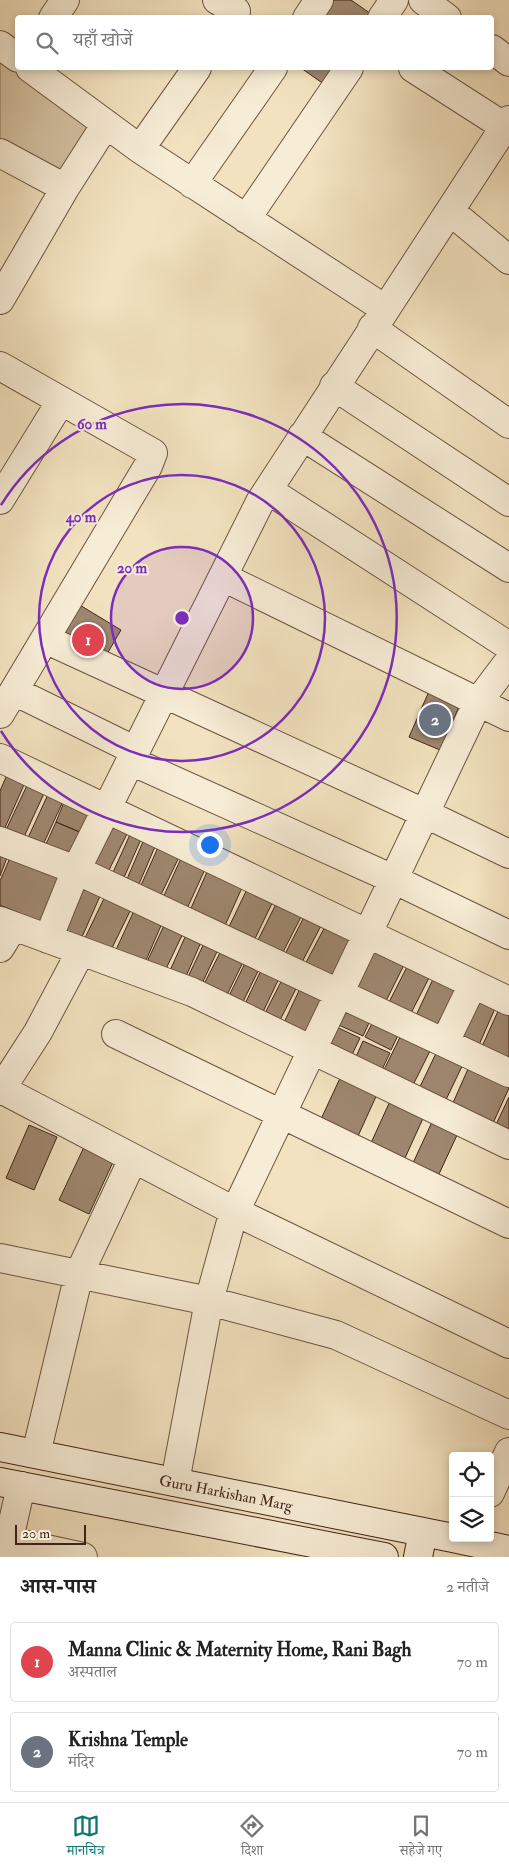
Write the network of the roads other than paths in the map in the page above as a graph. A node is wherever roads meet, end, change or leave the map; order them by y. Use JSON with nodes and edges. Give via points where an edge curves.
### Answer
{"nodes":[{"id":1,"x":65,"y":0,"type":"edge"},
{"id":2,"x":320,"y":0,"type":"edge"},
{"id":3,"x":394,"y":0,"type":"edge"},
{"id":4,"x":423,"y":0,"type":"edge"},
{"id":5,"x":55,"y":15,"type":"edge"},
{"id":6,"x":309,"y":15,"type":"edge"},
{"id":7,"x":384,"y":15,"type":"edge"},
{"id":8,"x":443,"y":15,"type":"edge"},
{"id":9,"x":0,"y":45,"type":"edge"},
{"id":10,"x":494,"y":51,"type":"edge"},
{"id":11,"x":15,"y":56,"type":"edge"},
{"id":12,"x":509,"y":62,"type":"edge"},
{"id":13,"x":33,"y":70,"type":"edge"},
{"id":14,"x":196,"y":70,"type":"edge"},
{"id":15,"x":272,"y":70,"type":"edge"},
{"id":16,"x":347,"y":70,"type":"edge"},
{"id":17,"x":416,"y":70,"type":"edge"},
{"id":18,"x":507,"y":123,"type":"edge"},
{"id":19,"x":106,"y":124,"type":"junction"},
{"id":20,"x":140,"y":149,"type":"junction"},
{"id":21,"x":3,"y":161,"type":"edge"},
{"id":22,"x":192,"y":184,"type":"junction"},
{"id":23,"x":65,"y":188,"type":"junction"},
{"id":24,"x":450,"y":210,"type":"junction"},
{"id":25,"x":246,"y":219,"type":"junction"},
{"id":26,"x":509,"y":260,"type":"edge"},
{"id":27,"x":0,"y":300,"type":"edge"},
{"id":28,"x":378,"y":318,"type":"junction"},
{"id":29,"x":0,"y":366,"type":"edge"},
{"id":30,"x":334,"y":386,"type":"junction"},
{"id":31,"x":61,"y":401,"type":"junction"},
{"id":32,"x":509,"y":424,"type":"edge"},
{"id":33,"x":302,"y":436,"type":"junction"},
{"id":34,"x":268,"y":490,"type":"junction"},
{"id":35,"x":0,"y":500,"type":"edge"},
{"id":36,"x":509,"y":502,"type":"edge"},
{"id":37,"x":509,"y":568,"type":"edge"},
{"id":38,"x":222,"y":577,"type":"junction"},
{"id":39,"x":45,"y":640,"type":"junction"},
{"id":40,"x":509,"y":646,"type":"edge"},
{"id":41,"x":509,"y":661,"type":"edge"},
{"id":42,"x":14,"y":691,"type":"junction"},
{"id":43,"x":164,"y":694,"type":"junction"},
{"id":44,"x":478,"y":702,"type":"junction"},
{"id":45,"x":0,"y":714,"type":"edge"},
{"id":46,"x":509,"y":717,"type":"edge"},
{"id":47,"x":134,"y":756,"type":"junction"},
{"id":48,"x":0,"y":758,"type":"edge"},
{"id":49,"x":107,"y":809,"type":"junction"},
{"id":50,"x":424,"y":813,"type":"junction"},
{"id":51,"x":0,"y":841,"type":"edge"},
{"id":52,"x":509,"y":854,"type":"edge"},
{"id":53,"x":76,"y":870,"type":"junction"},
{"id":54,"x":393,"y":879,"type":"junction"},
{"id":55,"x":4,"y":932,"type":"edge"},
{"id":56,"x":369,"y":932,"type":"junction"},
{"id":57,"x":509,"y":935,"type":"edge"},
{"id":58,"x":48,"y":939,"type":"junction"},
{"id":59,"x":80,"y":951,"type":"junction"},
{"id":60,"x":473,"y":984,"type":"junction"},
{"id":61,"x":340,"y":993,"type":"junction"},
{"id":62,"x":509,"y":1001,"type":"edge"},
{"id":63,"x":116,"y":1034,"type":"dead end"},
{"id":64,"x":445,"y":1042,"type":"junction"},
{"id":65,"x":313,"y":1050,"type":"junction"},
{"id":66,"x":509,"y":1073,"type":"edge"},
{"id":67,"x":0,"y":1090,"type":"edge"},
{"id":68,"x":282,"y":1114,"type":"junction"},
{"id":69,"x":509,"y":1145,"type":"edge"},
{"id":70,"x":133,"y":1159,"type":"junction"},
{"id":71,"x":236,"y":1212,"type":"junction"},
{"id":72,"x":509,"y":1224,"type":"edge"},
{"id":73,"x":0,"y":1258,"type":"edge"},
{"id":74,"x":79,"y":1274,"type":"junction"},
{"id":75,"x":209,"y":1301,"type":"junction"},
{"id":76,"x":509,"y":1344,"type":"edge"},
{"id":77,"x":509,"y":1415,"type":"edge"},
{"id":78,"x":0,"y":1447,"type":"edge"},
{"id":79,"x":509,"y":1452,"type":"edge"},
{"id":80,"x":36,"y":1454,"type":"junction"},
{"id":81,"x":175,"y":1482,"type":"junction"},
{"id":82,"x":11,"y":1484,"type":"edge"},
{"id":83,"x":494,"y":1486,"type":"edge"},
{"id":84,"x":494,"y":1496,"type":"edge"},
{"id":85,"x":509,"y":1498,"type":"edge"},
{"id":86,"x":459,"y":1542,"type":"edge"},
{"id":87,"x":420,"y":1544,"type":"edge"},
{"id":88,"x":4,"y":1546,"type":"edge"},
{"id":89,"x":509,"y":1550,"type":"edge"},
{"id":90,"x":84,"y":1557,"type":"edge"},
{"id":91,"x":384,"y":1557,"type":"edge"}],
"edges":[{"from":1,"to":5,"type":"street"},
{"from":2,"to":6,"type":"street"},
{"from":3,"to":7,"type":"street"},
{"from":4,"to":8,"type":"street"},
{"from":9,"to":11,"type":"street"},
{"from":10,"to":12,"type":"street"},
{"from":13,"to":19,"type":"street"},
{"from":14,"to":20,"type":"street"},
{"from":15,"to":22,"type":"street"},
{"from":16,"to":25,"type":"street"},
{"from":17,"to":18,"type":"street"},
{"from":18,"to":24,"type":"street"},
{"from":19,"to":20,"type":"street"},
{"from":19,"to":23,"type":"street"},
{"from":20,"to":22,"type":"street"},
{"from":21,"to":23,"type":"street"},
{"from":22,"to":25,"type":"street"},
{"from":23,"to":27,"type":"street"},
{"from":24,"to":26,"type":"street"},
{"from":24,"to":28,"type":"street"},
{"from":25,"to":28,"type":"street"},
{"from":28,"to":30,"type":"street"},
{"from":28,"to":32,"type":"street"},
{"from":29,"to":31,"type":"street"},
{"from":30,"to":33,"type":"street"},
{"from":30,"to":36,"type":"street"},
{"from":31,"to":35,"type":"street"},
{"from":31,"to":39,"type":"street","via":[[153,453]]},
{"from":33,"to":34,"type":"street"},
{"from":33,"to":37,"type":"street"},
{"from":34,"to":38,"type":"street"},
{"from":34,"to":40,"type":"street"},
{"from":38,"to":43,"type":"street"},
{"from":38,"to":44,"type":"street"},
{"from":39,"to":42,"type":"street"},
{"from":39,"to":43,"type":"street"},
{"from":41,"to":44,"type":"street"},
{"from":42,"to":45,"type":"street"},
{"from":42,"to":47,"type":"street"},
{"from":43,"to":47,"type":"street"},
{"from":43,"to":50,"type":"street"},
{"from":44,"to":46,"type":"street"},
{"from":44,"to":50,"type":"street"},
{"from":47,"to":49,"type":"street"},
{"from":47,"to":54,"type":"street"},
{"from":48,"to":49,"type":"street"},
{"from":49,"to":53,"type":"street"},
{"from":49,"to":56,"type":"street"},
{"from":50,"to":52,"type":"street"},
{"from":50,"to":54,"type":"street"},
{"from":51,"to":53,"type":"street"},
{"from":53,"to":58,"type":"street"},
{"from":53,"to":61,"type":"street"},
{"from":54,"to":56,"type":"street"},
{"from":54,"to":57,"type":"street"},
{"from":55,"to":58,"type":"street"},
{"from":56,"to":60,"type":"street"},
{"from":56,"to":61,"type":"street"},
{"from":58,"to":59,"type":"street"},
{"from":59,"to":65,"type":"street","via":[[192,992]]},
{"from":59,"to":67,"type":"street","via":[[38,1032]]},
{"from":60,"to":62,"type":"street"},
{"from":60,"to":64,"type":"street"},
{"from":61,"to":64,"type":"street"},
{"from":61,"to":65,"type":"street"},
{"from":63,"to":68,"type":"street"},
{"from":64,"to":66,"type":"street"},
{"from":65,"to":68,"type":"street"},
{"from":65,"to":69,"type":"street"},
{"from":67,"to":70,"type":"street"},
{"from":68,"to":71,"type":"street"},
{"from":68,"to":72,"type":"street"},
{"from":70,"to":71,"type":"street"},
{"from":70,"to":74,"type":"street"},
{"from":71,"to":75,"type":"street"},
{"from":71,"to":76,"type":"street"},
{"from":73,"to":74,"type":"street"},
{"from":74,"to":75,"type":"street"},
{"from":74,"to":80,"type":"street"},
{"from":75,"to":77,"type":"street","via":[[336,1335]]},
{"from":75,"to":81,"type":"street"},
{"from":78,"to":80,"type":"street","name":"Guru Harkishan Marg"},
{"from":79,"to":83,"type":"street"},
{"from":80,"to":81,"type":"street","name":"Guru Harkishan Marg"},
{"from":81,"to":87,"type":"street","name":"Guru Harkishan Marg"},
{"from":82,"to":88,"type":"street"},
{"from":82,"to":91,"type":"street"},
{"from":84,"to":85,"type":"street"},
{"from":86,"to":87,"type":"street","name":"Guru Harkishan Marg"},
{"from":86,"to":89,"type":"street","name":"Guru Harkishan Marg"},
{"from":88,"to":90,"type":"street"}]}
